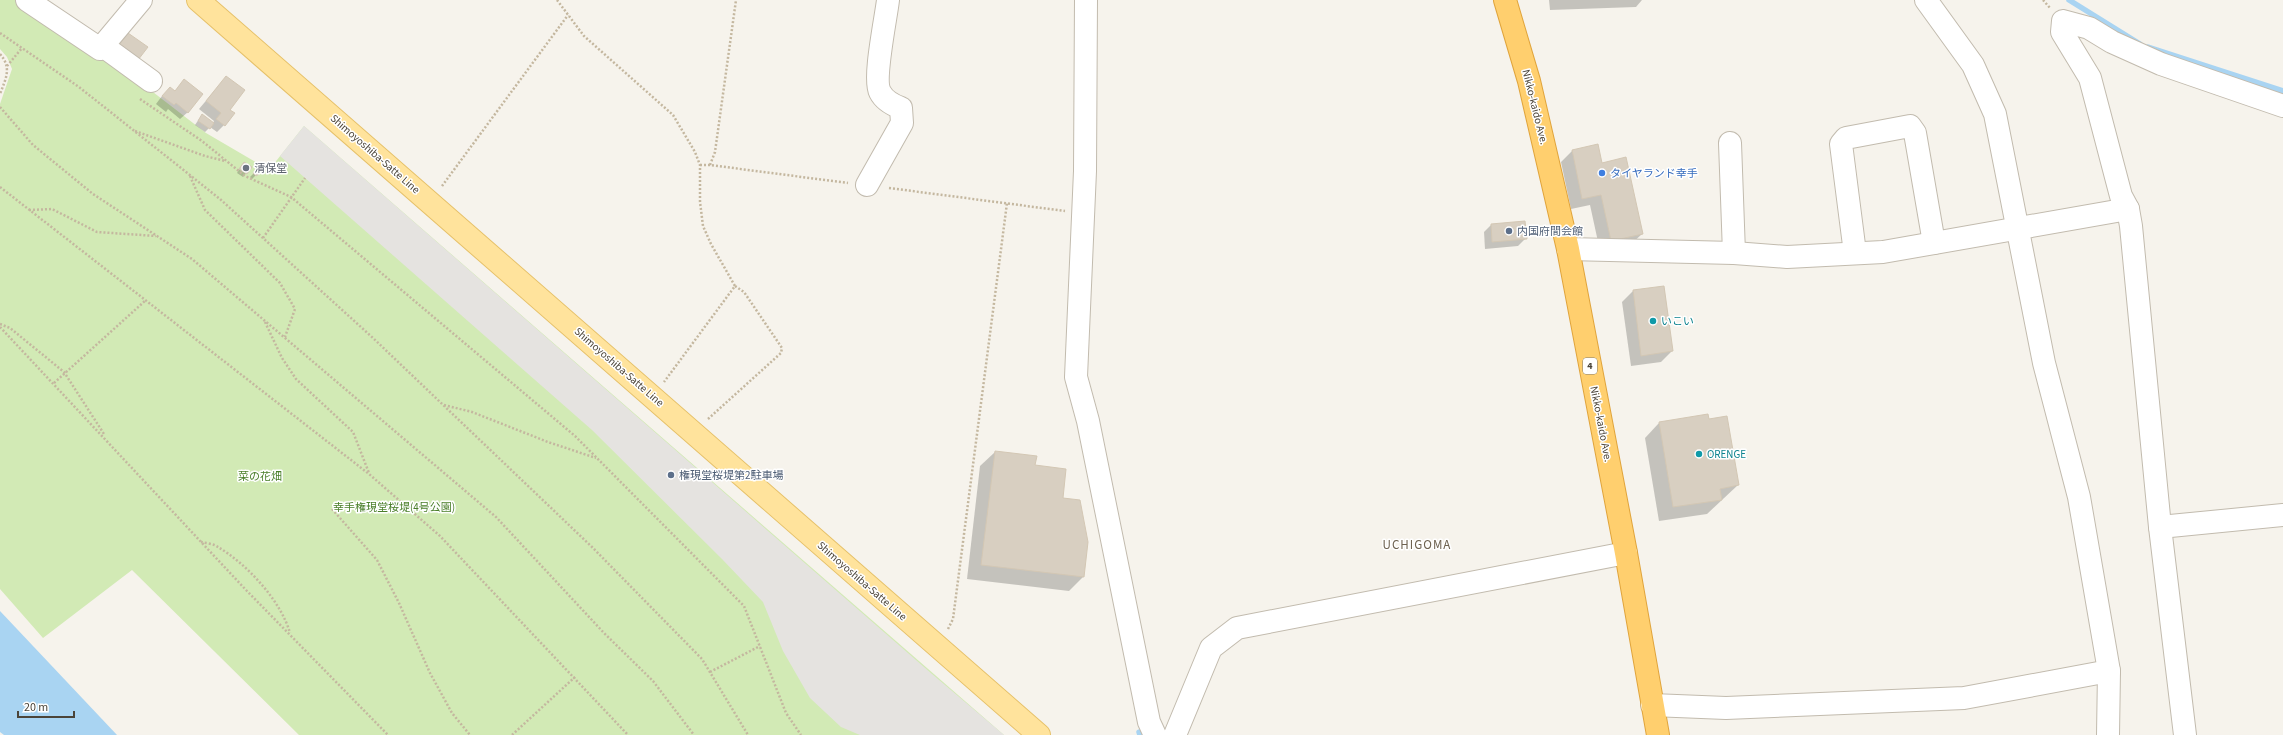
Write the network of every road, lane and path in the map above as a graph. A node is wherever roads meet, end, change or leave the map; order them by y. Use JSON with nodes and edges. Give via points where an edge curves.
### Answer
{"nodes":[{"id":1,"x":27,"y":0,"type":"edge"},
{"id":2,"x":141,"y":0,"type":"edge"},
{"id":3,"x":198,"y":0,"type":"edge"},
{"id":4,"x":557,"y":0,"type":"edge"},
{"id":5,"x":736,"y":0,"type":"edge"},
{"id":6,"x":888,"y":0,"type":"edge"},
{"id":7,"x":1086,"y":0,"type":"edge"},
{"id":8,"x":1505,"y":0,"type":"edge"},
{"id":9,"x":1926,"y":0,"type":"edge"},
{"id":10,"x":568,"y":15,"type":"junction"},
{"id":11,"x":0,"y":33,"type":"edge"},
{"id":12,"x":103,"y":46,"type":"junction"},
{"id":13,"x":22,"y":48,"type":"junction"},
{"id":14,"x":0,"y":54,"type":"edge"},
{"id":15,"x":7,"y":66,"type":"junction"},
{"id":16,"x":143,"y":88,"type":"joint"},
{"id":17,"x":0,"y":94,"type":"edge"},
{"id":18,"x":2283,"y":106,"type":"edge"},
{"id":19,"x":0,"y":107,"type":"edge"},
{"id":20,"x":133,"y":130,"type":"junction"},
{"id":21,"x":1730,"y":143,"type":"dead end"},
{"id":22,"x":227,"y":161,"type":"junction"},
{"id":23,"x":700,"y":165,"type":"junction"},
{"id":24,"x":710,"y":165,"type":"junction"},
{"id":25,"x":190,"y":175,"type":"junction"},
{"id":26,"x":305,"y":178,"type":"dead end"},
{"id":27,"x":867,"y":185,"type":"junction"},
{"id":28,"x":0,"y":187,"type":"edge"},
{"id":29,"x":291,"y":197,"type":"junction"},
{"id":30,"x":429,"y":202,"type":"junction"},
{"id":31,"x":1007,"y":203,"type":"junction"},
{"id":32,"x":29,"y":210,"type":"junction"},
{"id":33,"x":2128,"y":210,"type":"junction"},
{"id":34,"x":1083,"y":213,"type":"junction"},
{"id":35,"x":2019,"y":229,"type":"junction"},
{"id":36,"x":157,"y":236,"type":"junction"},
{"id":37,"x":263,"y":238,"type":"junction"},
{"id":38,"x":1934,"y":243,"type":"junction"},
{"id":39,"x":1568,"y":249,"type":"junction"},
{"id":40,"x":1734,"y":253,"type":"junction"},
{"id":41,"x":1855,"y":253,"type":"junction"},
{"id":42,"x":735,"y":286,"type":"junction"},
{"id":43,"x":146,"y":300,"type":"junction"},
{"id":44,"x":264,"y":320,"type":"junction"},
{"id":45,"x":0,"y":325,"type":"edge"},
{"id":46,"x":285,"y":337,"type":"junction"},
{"id":47,"x":64,"y":372,"type":"junction"},
{"id":48,"x":54,"y":383,"type":"junction"},
{"id":49,"x":653,"y":397,"type":"junction"},
{"id":50,"x":443,"y":405,"type":"junction"},
{"id":51,"x":692,"y":432,"type":"junction"},
{"id":52,"x":104,"y":436,"type":"junction"},
{"id":53,"x":597,"y":458,"type":"junction"},
{"id":54,"x":369,"y":474,"type":"junction"},
{"id":55,"x":332,"y":509,"type":"dead end"},
{"id":56,"x":2283,"y":515,"type":"edge"},
{"id":57,"x":2160,"y":527,"type":"junction"},
{"id":58,"x":200,"y":542,"type":"junction"},
{"id":59,"x":1626,"y":553,"type":"junction"},
{"id":60,"x":290,"y":633,"type":"junction"},
{"id":61,"x":760,"y":646,"type":"junction"},
{"id":62,"x":938,"y":646,"type":"junction"},
{"id":63,"x":710,"y":672,"type":"junction"},
{"id":64,"x":2109,"y":672,"type":"junction"},
{"id":65,"x":575,"y":677,"type":"junction"},
{"id":66,"x":1652,"y":705,"type":"junction"},
{"id":67,"x":388,"y":735,"type":"edge"},
{"id":68,"x":470,"y":735,"type":"edge"},
{"id":69,"x":512,"y":735,"type":"edge"},
{"id":70,"x":628,"y":735,"type":"edge"},
{"id":71,"x":694,"y":735,"type":"edge"},
{"id":72,"x":748,"y":735,"type":"edge"},
{"id":73,"x":801,"y":735,"type":"edge"},
{"id":74,"x":1040,"y":735,"type":"edge"},
{"id":75,"x":1155,"y":735,"type":"edge"},
{"id":76,"x":1175,"y":735,"type":"edge"},
{"id":77,"x":1658,"y":735,"type":"edge"},
{"id":78,"x":2108,"y":735,"type":"edge"},
{"id":79,"x":2185,"y":735,"type":"edge"}],
"edges":[{"from":1,"to":12,"type":"street","via":[[100,49]]},
{"from":2,"to":12,"type":"street"},
{"from":3,"to":30,"type":"main road","name":"Shimoyoshiba-Satte Line"},
{"from":4,"to":10,"type":"path"},
{"from":5,"to":24,"type":"path","via":[[715,152]]},
{"from":6,"to":27,"type":"street","via":[[877,79],[880,92],[889,103],[901,108],[902,123]]},
{"from":7,"to":34,"type":"street"},
{"from":8,"to":39,"type":"highway","name":"Nikko-kaido Ave.","number":"4","via":[[1530,81]]},
{"from":9,"to":35,"type":"street","via":[[1973,66],[1995,114]]},
{"from":10,"to":23,"type":"path","via":[[584,36],[673,115]]},
{"from":10,"to":30,"type":"path"},
{"from":11,"to":13,"type":"path"},
{"from":12,"to":16,"type":"street"},
{"from":13,"to":15,"type":"path"},
{"from":13,"to":20,"type":"path"},
{"from":14,"to":15,"type":"path","via":[[6,60]]},
{"from":15,"to":17,"type":"path","via":[[8,72]]},
{"from":16,"to":22,"type":"path"},
{"from":18,"to":33,"type":"street","via":[[2161,64],[2112,42],[2089,28],[2062,21],[2062,32],[2090,78],[2121,196]]},
{"from":19,"to":36,"type":"path","via":[[33,145],[93,194]]},
{"from":20,"to":22,"type":"path","via":[[205,156]]},
{"from":20,"to":25,"type":"path"},
{"from":21,"to":40,"type":"street"},
{"from":22,"to":29,"type":"path","via":[[246,176]]},
{"from":23,"to":24,"type":"path"},
{"from":23,"to":42,"type":"path","via":[[703,226]]},
{"from":24,"to":27,"type":"path"},
{"from":25,"to":37,"type":"path"},
{"from":25,"to":46,"type":"path","via":[[205,210],[280,284],[295,309]]},
{"from":26,"to":29,"type":"path"},
{"from":27,"to":31,"type":"path"},
{"from":28,"to":32,"type":"path"},
{"from":29,"to":37,"type":"path"},
{"from":29,"to":53,"type":"path","via":[[575,436]]},
{"from":30,"to":49,"type":"main road","name":"Shimoyoshiba-Satte Line"},
{"from":31,"to":34,"type":"path"},
{"from":31,"to":62,"type":"path","via":[[953,619]]},
{"from":32,"to":36,"type":"path","via":[[52,209],[97,232]]},
{"from":32,"to":43,"type":"path"},
{"from":33,"to":35,"type":"street"},
{"from":33,"to":57,"type":"street"},
{"from":34,"to":75,"type":"street","via":[[1076,377],[1088,421],[1149,722]]},
{"from":35,"to":38,"type":"street"},
{"from":35,"to":64,"type":"street","via":[[2044,363],[2079,498]]},
{"from":36,"to":44,"type":"path","via":[[192,259]]},
{"from":37,"to":50,"type":"path"},
{"from":38,"to":41,"type":"street","via":[[1883,252]]},
{"from":38,"to":41,"type":"street","via":[[1915,133],[1910,126],[1846,138],[1841,144]]},
{"from":39,"to":40,"type":"street"},
{"from":39,"to":59,"type":"highway","name":"Nikko-kaido Ave.","number":"4"},
{"from":40,"to":41,"type":"street","via":[[1786,257]]},
{"from":42,"to":49,"type":"path"},
{"from":42,"to":51,"type":"path","via":[[744,292],[782,348],[781,353]]},
{"from":43,"to":47,"type":"path"},
{"from":43,"to":54,"type":"path"},
{"from":44,"to":46,"type":"path"},
{"from":44,"to":54,"type":"path","via":[[282,358],[296,379],[353,432]]},
{"from":45,"to":47,"type":"path","via":[[10,328]]},
{"from":45,"to":48,"type":"path"},
{"from":46,"to":71,"type":"path","via":[[496,517],[604,633],[653,681]]},
{"from":47,"to":48,"type":"path"},
{"from":47,"to":52,"type":"path","via":[[101,427]]},
{"from":48,"to":52,"type":"path"},
{"from":49,"to":51,"type":"main road","name":"Shimoyoshiba-Satte Line"},
{"from":50,"to":53,"type":"path","via":[[472,412]]},
{"from":50,"to":63,"type":"path","via":[[592,547],[702,659]]},
{"from":51,"to":62,"type":"main road","name":"Shimoyoshiba-Satte Line"},
{"from":52,"to":58,"type":"path"},
{"from":53,"to":61,"type":"path","via":[[744,606]]},
{"from":54,"to":65,"type":"path","via":[[440,536]]},
{"from":55,"to":68,"type":"path","via":[[377,560],[400,603],[430,673],[452,713]]},
{"from":56,"to":57,"type":"street"},
{"from":57,"to":79,"type":"street"},
{"from":58,"to":60,"type":"path"},
{"from":58,"to":60,"type":"path","via":[[218,546],[257,579],[286,618]]},
{"from":59,"to":66,"type":"highway","name":"Nikko-kaido Ave.","number":"4"},
{"from":59,"to":76,"type":"street","via":[[1237,628],[1211,648]]},
{"from":60,"to":67,"type":"path"},
{"from":61,"to":63,"type":"path"},
{"from":61,"to":73,"type":"path","via":[[786,713]]},
{"from":62,"to":74,"type":"main road","name":"Shimoyoshiba-Satte Line"},
{"from":63,"to":72,"type":"path"},
{"from":64,"to":66,"type":"street","via":[[1964,698],[1726,708]]},
{"from":64,"to":78,"type":"street"},
{"from":65,"to":69,"type":"path"},
{"from":65,"to":70,"type":"path"},
{"from":66,"to":77,"type":"highway","name":"Nikko-kaido Ave.","number":"4"}]}
